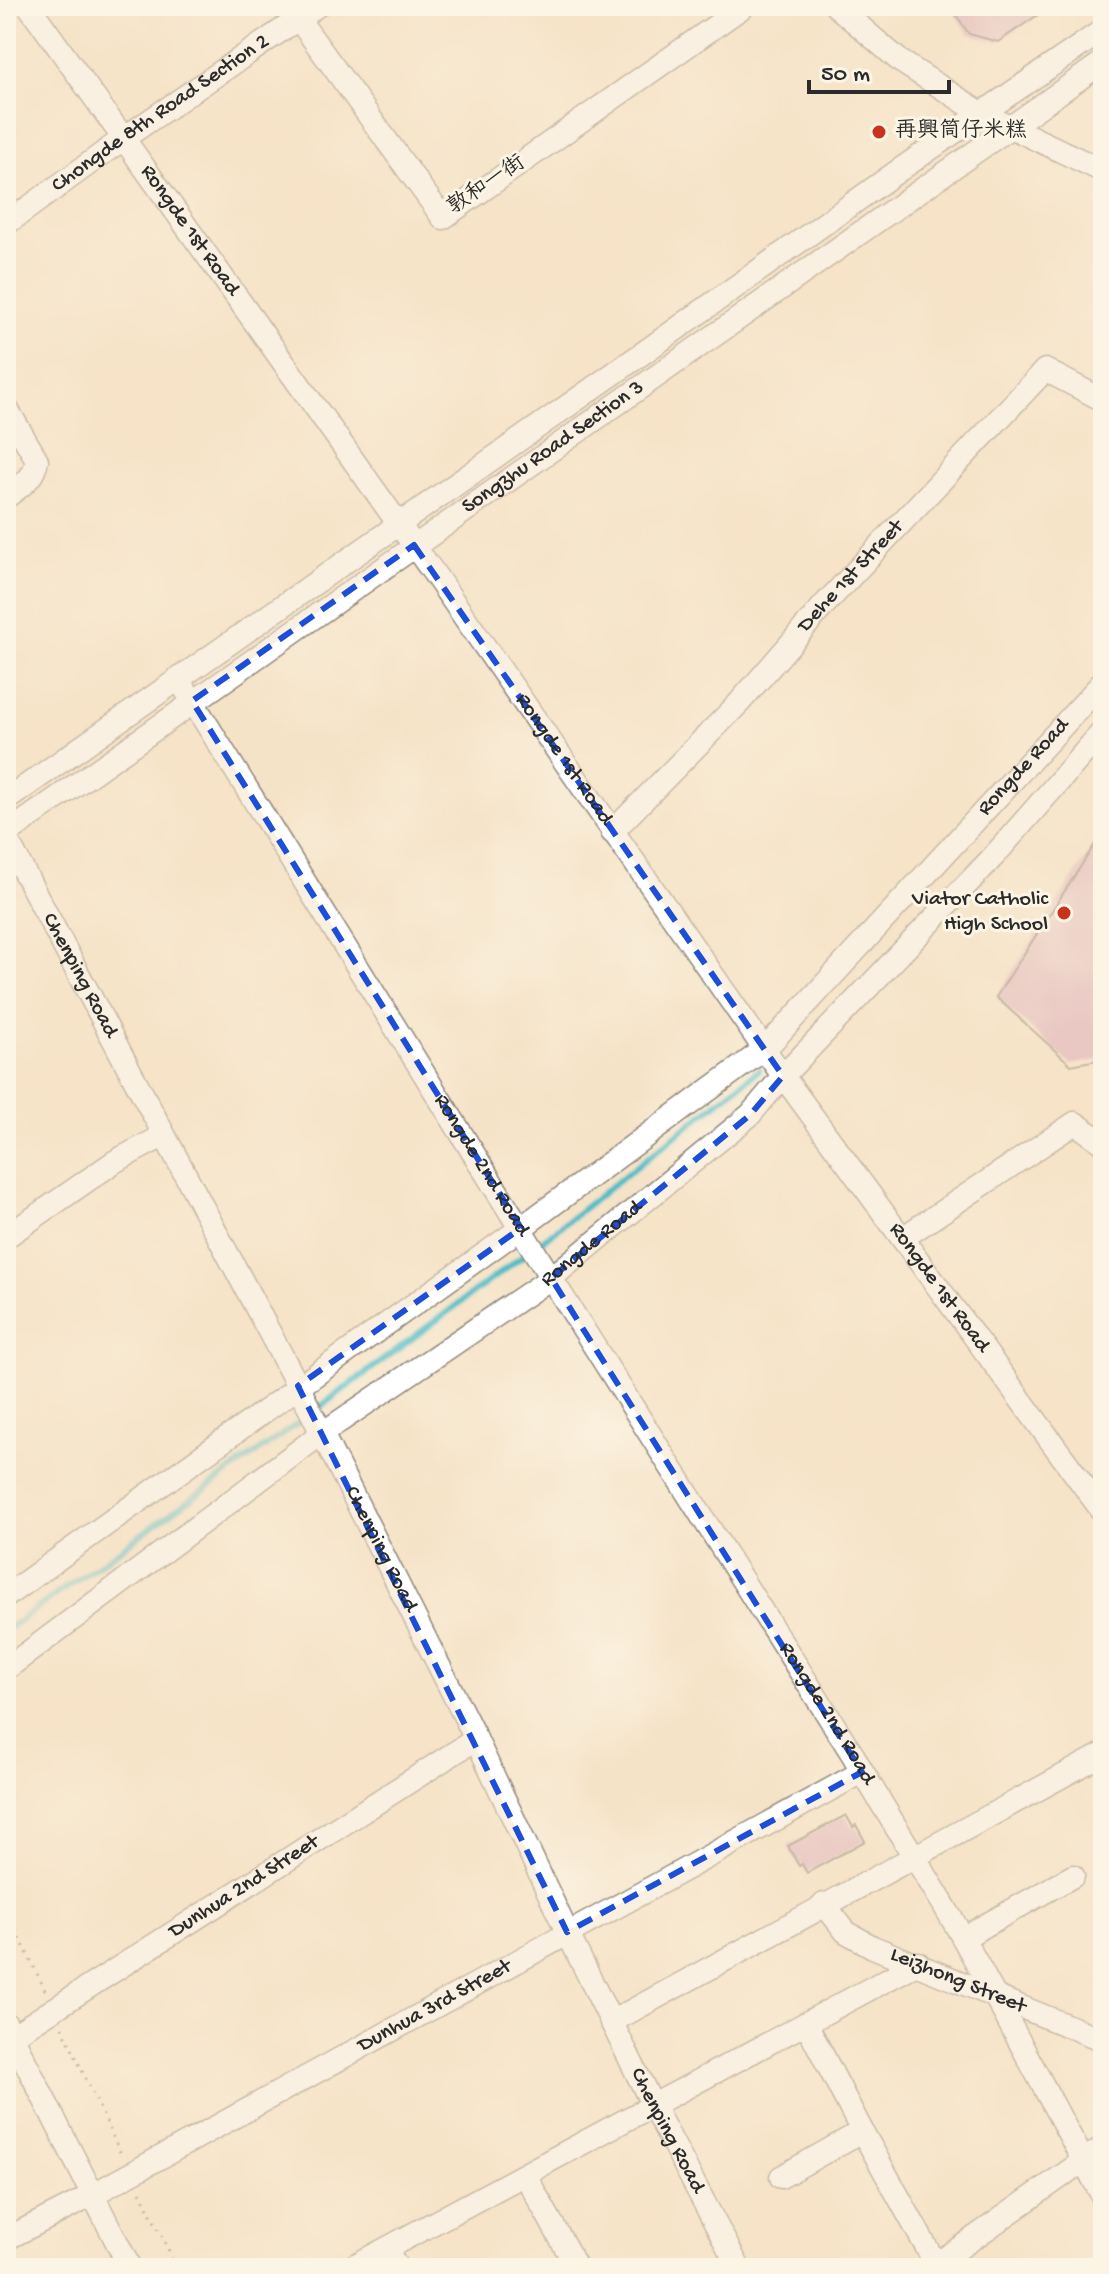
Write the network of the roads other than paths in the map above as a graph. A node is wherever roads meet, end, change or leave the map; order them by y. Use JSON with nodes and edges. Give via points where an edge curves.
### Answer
{"nodes":[{"id":1,"x":29,"y":6,"type":"edge"},
{"id":2,"x":744,"y":6,"type":"edge"},
{"id":3,"x":836,"y":6,"type":"edge"},
{"id":4,"x":302,"y":10,"type":"edge"},
{"id":5,"x":1103,"y":30,"type":"edge"},
{"id":6,"x":1103,"y":62,"type":"edge"},
{"id":7,"x":981,"y":113,"type":"junction"},
{"id":8,"x":1010,"y":128,"type":"junction"},
{"id":9,"x":124,"y":138,"type":"junction"},
{"id":10,"x":1103,"y":171,"type":"edge"},
{"id":11,"x":6,"y":224,"type":"edge"},
{"id":12,"x":1103,"y":400,"type":"edge"},
{"id":13,"x":6,"y":407,"type":"edge"},
{"id":14,"x":6,"y":497,"type":"edge"},
{"id":15,"x":398,"y":523,"type":"junction"},
{"id":16,"x":414,"y":545,"type":"junction"},
{"id":17,"x":178,"y":678,"type":"junction"},
{"id":18,"x":1103,"y":682,"type":"edge"},
{"id":19,"x":192,"y":701,"type":"junction"},
{"id":20,"x":1103,"y":731,"type":"edge"},
{"id":21,"x":6,"y":800,"type":"edge"},
{"id":22,"x":612,"y":832,"type":"junction"},
{"id":23,"x":6,"y":836,"type":"edge"},
{"id":24,"x":766,"y":1048,"type":"junction"},
{"id":25,"x":783,"y":1076,"type":"junction"},
{"id":26,"x":163,"y":1136,"type":"junction"},
{"id":27,"x":1103,"y":1143,"type":"edge"},
{"id":28,"x":521,"y":1228,"type":"junction"},
{"id":29,"x":6,"y":1237,"type":"edge"},
{"id":30,"x":904,"y":1237,"type":"junction"},
{"id":31,"x":551,"y":1278,"type":"junction"},
{"id":32,"x":298,"y":1386,"type":"junction"},
{"id":33,"x":321,"y":1434,"type":"junction"},
{"id":34,"x":1103,"y":1512,"type":"edge"},
{"id":35,"x":6,"y":1596,"type":"edge"},
{"id":36,"x":6,"y":1669,"type":"edge"},
{"id":37,"x":476,"y":1739,"type":"junction"},
{"id":38,"x":1103,"y":1754,"type":"edge"},
{"id":39,"x":862,"y":1772,"type":"junction"},
{"id":40,"x":915,"y":1855,"type":"junction"},
{"id":41,"x":1073,"y":1876,"type":"dead end"},
{"id":42,"x":824,"y":1904,"type":"junction"},
{"id":43,"x":567,"y":1932,"type":"junction"},
{"id":44,"x":963,"y":1938,"type":"junction"},
{"id":45,"x":918,"y":1963,"type":"junction"},
{"id":46,"x":993,"y":1993,"type":"junction"},
{"id":47,"x":611,"y":2022,"type":"junction"},
{"id":48,"x":806,"y":2023,"type":"junction"},
{"id":49,"x":8,"y":2038,"type":"edge"},
{"id":50,"x":1103,"y":2040,"type":"edge"},
{"id":51,"x":653,"y":2106,"type":"junction"},
{"id":52,"x":862,"y":2131,"type":"junction"},
{"id":53,"x":1103,"y":2147,"type":"edge"},
{"id":54,"x":1083,"y":2160,"type":"junction"},
{"id":55,"x":525,"y":2175,"type":"junction"},
{"id":56,"x":781,"y":2177,"type":"dead end"},
{"id":57,"x":1103,"y":2197,"type":"edge"},
{"id":58,"x":87,"y":2198,"type":"junction"},
{"id":59,"x":6,"y":2239,"type":"edge"},
{"id":60,"x":392,"y":2259,"type":"edge"},
{"id":61,"x":935,"y":2267,"type":"edge"},
{"id":62,"x":115,"y":2268,"type":"edge"},
{"id":63,"x":130,"y":2268,"type":"edge"},
{"id":64,"x":350,"y":2268,"type":"edge"},
{"id":65,"x":577,"y":2268,"type":"edge"},
{"id":66,"x":739,"y":2268,"type":"edge"}],
"edges":[{"from":1,"to":9,"type":"street","name":"Rongde 1st Road"},
{"from":2,"to":4,"type":"street","name":"敦和一街","via":[[443,218]]},
{"from":3,"to":7,"type":"street","via":[[900,61]]},
{"from":4,"to":9,"type":"street","name":"Chongde 8th Road Section 2"},
{"from":5,"to":7,"type":"street","name":"Songzhu Road Section 3"},
{"from":6,"to":8,"type":"street","name":"Songzhu Road Section 3"},
{"from":7,"to":8,"type":"street"},
{"from":7,"to":15,"type":"street","name":"Songzhu Road Section 3"},
{"from":8,"to":10,"type":"street"},
{"from":8,"to":16,"type":"street","name":"Songzhu Road Section 3"},
{"from":9,"to":11,"type":"street","name":"Chongde 8th Road Section 2"},
{"from":9,"to":15,"type":"street","name":"Rongde 1st Road"},
{"from":12,"to":22,"type":"street","name":"Dehe 1st Street","via":[[1045,370],[739,703]]},
{"from":13,"to":14,"type":"street","via":[[37,460],[25,484]]},
{"from":15,"to":16,"type":"street","name":"Rongde 1st Road"},
{"from":15,"to":17,"type":"street","name":"Songzhu Road Section 3"},
{"from":16,"to":19,"type":"street","name":"Songzhu Road Section 3"},
{"from":16,"to":22,"type":"street","name":"Rongde 1st Road"},
{"from":17,"to":19,"type":"street","name":"Rongde 2nd Road"},
{"from":17,"to":21,"type":"street","name":"Songzhu Road Section 3"},
{"from":18,"to":24,"type":"street","name":"Rongde Road"},
{"from":19,"to":23,"type":"street","name":"Songzhu Road Section 3"},
{"from":19,"to":28,"type":"street","name":"Rongde 2nd Road"},
{"from":20,"to":25,"type":"street","name":"Rongde Road","via":[[993,857]]},
{"from":22,"to":24,"type":"street","name":"Rongde 1st Road"},
{"from":23,"to":26,"type":"street","name":"Chenping Road"},
{"from":24,"to":25,"type":"street","name":"Rongde 1st Road"},
{"from":24,"to":28,"type":"street","name":"Rongde Road"},
{"from":25,"to":30,"type":"street","name":"Rongde 1st Road"},
{"from":25,"to":31,"type":"street","name":"Rongde Road","via":[[739,1124]]},
{"from":26,"to":29,"type":"street","via":[[114,1162]]},
{"from":26,"to":32,"type":"street","name":"Chenping Road"},
{"from":27,"to":30,"type":"street","via":[[1075,1123]]},
{"from":28,"to":31,"type":"street","name":"Rongde 2nd Road"},
{"from":28,"to":32,"type":"street","name":"Rongde Road"},
{"from":30,"to":34,"type":"street","name":"Rongde 1st Road"},
{"from":31,"to":33,"type":"street","name":"Rongde Road"},
{"from":31,"to":39,"type":"street","name":"Rongde 2nd Road"},
{"from":32,"to":33,"type":"street","name":"Chenping Road"},
{"from":32,"to":35,"type":"street","name":"Rongde Road"},
{"from":33,"to":36,"type":"street","name":"Rongde Road"},
{"from":33,"to":37,"type":"street","name":"Chenping Road"},
{"from":37,"to":43,"type":"street","name":"Chenping Road"},
{"from":37,"to":49,"type":"street","name":"Dunhua 2nd Street"},
{"from":38,"to":40,"type":"street"},
{"from":39,"to":40,"type":"street","name":"Rongde 2nd Road"},
{"from":39,"to":43,"type":"street","name":"Dunhua 3rd Street"},
{"from":40,"to":42,"type":"street"},
{"from":40,"to":44,"type":"street","name":"Rongde 2nd Road"},
{"from":41,"to":44,"type":"street"},
{"from":42,"to":45,"type":"street","name":"Leizhong Street","via":[[846,1932]]},
{"from":42,"to":47,"type":"street"},
{"from":43,"to":47,"type":"street","name":"Chenping Road"},
{"from":43,"to":58,"type":"street","name":"Dunhua 3rd Street"},
{"from":44,"to":46,"type":"street","name":"Rongde 2nd Road"},
{"from":45,"to":46,"type":"street","name":"Leizhong Street"},
{"from":45,"to":48,"type":"street"},
{"from":46,"to":50,"type":"street","name":"Leizhong Street"},
{"from":46,"to":54,"type":"street","name":"Rongde 2nd Road"},
{"from":47,"to":51,"type":"street","name":"Chenping Road"},
{"from":48,"to":51,"type":"street"},
{"from":48,"to":52,"type":"street"},
{"from":49,"to":58,"type":"street"},
{"from":51,"to":55,"type":"street"},
{"from":51,"to":66,"type":"street","name":"Chenping Road"},
{"from":52,"to":56,"type":"street"},
{"from":52,"to":61,"type":"street"},
{"from":53,"to":54,"type":"street"},
{"from":54,"to":57,"type":"street","name":"Rongde 2nd Road"},
{"from":54,"to":61,"type":"street"},
{"from":55,"to":60,"type":"street"},
{"from":55,"to":65,"type":"street"},
{"from":58,"to":59,"type":"street","name":"Dunhua 3rd Street"},
{"from":58,"to":62,"type":"street"},
{"from":58,"to":63,"type":"street"},
{"from":60,"to":64,"type":"street"}]}
